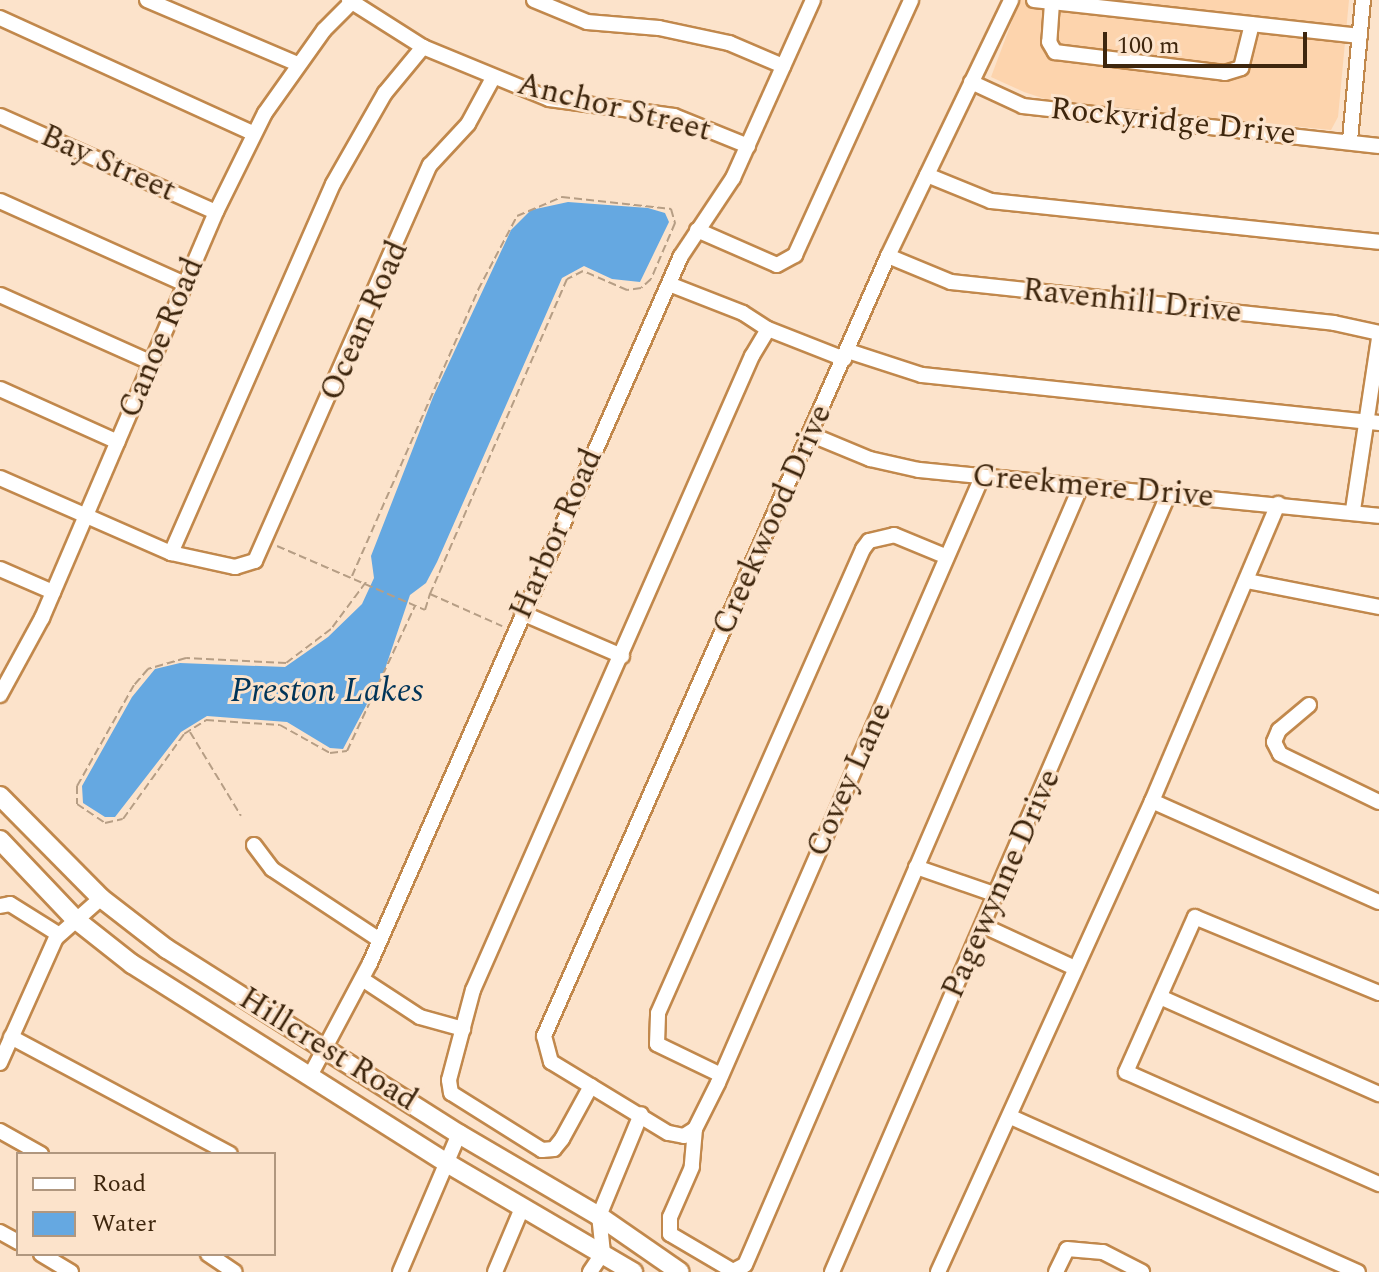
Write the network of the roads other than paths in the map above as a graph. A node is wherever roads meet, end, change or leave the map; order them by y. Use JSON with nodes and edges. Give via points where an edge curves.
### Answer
{"nodes":[{"id":1,"x":147,"y":0,"type":"edge"},
{"id":2,"x":534,"y":0,"type":"edge"},
{"id":3,"x":813,"y":0,"type":"edge"},
{"id":4,"x":911,"y":0,"type":"edge"},
{"id":5,"x":1011,"y":0,"type":"edge"},
{"id":6,"x":1034,"y":0,"type":"edge"},
{"id":7,"x":1363,"y":0,"type":"edge"},
{"id":8,"x":352,"y":1,"type":"edge"},
{"id":9,"x":1052,"y":3,"type":"junction"},
{"id":10,"x":0,"y":18,"type":"edge"},
{"id":11,"x":1252,"y":24,"type":"junction"},
{"id":12,"x":1360,"y":36,"type":"junction"},
{"id":13,"x":423,"y":47,"type":"junction"},
{"id":14,"x":298,"y":64,"type":"junction"},
{"id":15,"x":783,"y":66,"type":"junction"},
{"id":16,"x":493,"y":78,"type":"junction"},
{"id":17,"x":971,"y":82,"type":"junction"},
{"id":18,"x":0,"y":116,"type":"edge"},
{"id":19,"x":254,"y":134,"type":"junction"},
{"id":20,"x":1350,"y":140,"type":"junction"},
{"id":21,"x":748,"y":146,"type":"junction"},
{"id":22,"x":1379,"y":146,"type":"edge"},
{"id":23,"x":927,"y":175,"type":"junction"},
{"id":24,"x":0,"y":201,"type":"edge"},
{"id":25,"x":216,"y":212,"type":"junction"},
{"id":26,"x":697,"y":230,"type":"junction"},
{"id":27,"x":1379,"y":242,"type":"edge"},
{"id":28,"x":888,"y":256,"type":"junction"},
{"id":29,"x":185,"y":284,"type":"junction"},
{"id":30,"x":669,"y":284,"type":"junction"},
{"id":31,"x":0,"y":295,"type":"edge"},
{"id":32,"x":768,"y":329,"type":"junction"},
{"id":33,"x":1379,"y":336,"type":"edge"},
{"id":34,"x":846,"y":355,"type":"junction"},
{"id":35,"x":152,"y":363,"type":"junction"},
{"id":36,"x":0,"y":389,"type":"edge"},
{"id":37,"x":1373,"y":422,"type":"edge"},
{"id":38,"x":812,"y":435,"type":"junction"},
{"id":39,"x":118,"y":442,"type":"junction"},
{"id":40,"x":982,"y":477,"type":"junction"},
{"id":41,"x":0,"y":478,"type":"edge"},
{"id":42,"x":1081,"y":486,"type":"junction"},
{"id":43,"x":1168,"y":495,"type":"junction"},
{"id":44,"x":1278,"y":504,"type":"junction"},
{"id":45,"x":1353,"y":510,"type":"junction"},
{"id":46,"x":86,"y":516,"type":"junction"},
{"id":47,"x":1379,"y":516,"type":"edge"},
{"id":48,"x":171,"y":553,"type":"junction"},
{"id":49,"x":947,"y":557,"type":"junction"},
{"id":50,"x":0,"y":569,"type":"edge"},
{"id":51,"x":1247,"y":581,"type":"junction"},
{"id":52,"x":53,"y":592,"type":"junction"},
{"id":53,"x":1379,"y":607,"type":"edge"},
{"id":54,"x":522,"y":613,"type":"junction"},
{"id":55,"x":622,"y":656,"type":"junction"},
{"id":56,"x":3,"y":685,"type":"edge"},
{"id":57,"x":1309,"y":705,"type":"dead end"},
{"id":58,"x":0,"y":796,"type":"edge"},
{"id":59,"x":1152,"y":801,"type":"junction"},
{"id":60,"x":1379,"y":802,"type":"edge"},
{"id":61,"x":0,"y":840,"type":"edge"},
{"id":62,"x":254,"y":845,"type":"dead end"},
{"id":63,"x":916,"y":867,"type":"junction"},
{"id":64,"x":997,"y":895,"type":"junction"},
{"id":65,"x":101,"y":898,"type":"junction"},
{"id":66,"x":1379,"y":902,"type":"edge"},
{"id":67,"x":0,"y":906,"type":"edge"},
{"id":68,"x":75,"y":919,"type":"junction"},
{"id":69,"x":984,"y":926,"type":"junction"},
{"id":70,"x":58,"y":934,"type":"junction"},
{"id":71,"x":378,"y":939,"type":"junction"},
{"id":72,"x":1075,"y":968,"type":"junction"},
{"id":73,"x":362,"y":979,"type":"junction"},
{"id":74,"x":1379,"y":993,"type":"edge"},
{"id":75,"x":1160,"y":997,"type":"junction"},
{"id":76,"x":463,"y":1029,"type":"junction"},
{"id":77,"x":11,"y":1037,"type":"junction"},
{"id":78,"x":327,"y":1047,"type":"junction"},
{"id":79,"x":0,"y":1063,"type":"edge"},
{"id":80,"x":311,"y":1074,"type":"junction"},
{"id":81,"x":720,"y":1079,"type":"junction"},
{"id":82,"x":591,"y":1086,"type":"junction"},
{"id":83,"x":1379,"y":1094,"type":"edge"},
{"id":84,"x":641,"y":1114,"type":"junction"},
{"id":85,"x":1011,"y":1117,"type":"junction"},
{"id":86,"x":695,"y":1129,"type":"junction"},
{"id":87,"x":0,"y":1131,"type":"edge"},
{"id":88,"x":459,"y":1134,"type":"junction"},
{"id":89,"x":37,"y":1152,"type":"edge"},
{"id":90,"x":226,"y":1152,"type":"edge"},
{"id":91,"x":447,"y":1163,"type":"junction"},
{"id":92,"x":1379,"y":1184,"type":"edge"},
{"id":93,"x":522,"y":1208,"type":"junction"},
{"id":94,"x":599,"y":1216,"type":"junction"},
{"id":95,"x":44,"y":1256,"type":"edge"},
{"id":96,"x":211,"y":1256,"type":"edge"},
{"id":97,"x":596,"y":1263,"type":"edge"},
{"id":98,"x":71,"y":1272,"type":"edge"},
{"id":99,"x":235,"y":1272,"type":"edge"},
{"id":100,"x":400,"y":1272,"type":"edge"},
{"id":101,"x":495,"y":1272,"type":"edge"},
{"id":102,"x":633,"y":1272,"type":"edge"},
{"id":103,"x":680,"y":1272,"type":"edge"},
{"id":104,"x":832,"y":1272,"type":"edge"},
{"id":105,"x":938,"y":1272,"type":"edge"},
{"id":106,"x":1056,"y":1272,"type":"edge"},
{"id":107,"x":1142,"y":1272,"type":"edge"},
{"id":108,"x":1358,"y":1272,"type":"edge"}],
"edges":[{"from":1,"to":14,"type":"street"},
{"from":2,"to":15,"type":"street","via":[[587,22],[659,28],[729,43]]},
{"from":3,"to":15,"type":"street","name":"Harbor Road"},
{"from":4,"to":26,"type":"street","via":[[795,255],[777,265]]},
{"from":5,"to":17,"type":"street","name":"Creekwood Drive"},
{"from":6,"to":9,"type":"street"},
{"from":7,"to":12,"type":"street"},
{"from":8,"to":13,"type":"street","name":"Anchor Street"},
{"from":8,"to":14,"type":"street","name":"Canoe Road"},
{"from":9,"to":11,"type":"street"},
{"from":9,"to":11,"type":"street","via":[[1049,42],[1055,52],[1225,73],[1241,68]]},
{"from":10,"to":19,"type":"street"},
{"from":11,"to":12,"type":"street"},
{"from":12,"to":20,"type":"street"},
{"from":13,"to":16,"type":"street","name":"Anchor Street"},
{"from":13,"to":48,"type":"street","via":[[385,93],[333,184]]},
{"from":14,"to":19,"type":"street","name":"Canoe Road"},
{"from":15,"to":21,"type":"street","name":"Harbor Road"},
{"from":16,"to":21,"type":"street","name":"Anchor Street","via":[[569,104],[674,116]]},
{"from":16,"to":48,"type":"street","name":"Ocean Road","via":[[468,124],[430,165],[255,561],[243,566]]},
{"from":17,"to":20,"type":"street","name":"Rockyridge Drive","via":[[1023,106]]},
{"from":17,"to":23,"type":"street","name":"Creekwood Drive"},
{"from":18,"to":25,"type":"street","name":"Bay Street"},
{"from":19,"to":25,"type":"street","name":"Canoe Road"},
{"from":20,"to":22,"type":"street","name":"Rockyridge Drive"},
{"from":21,"to":26,"type":"street","name":"Harbor Road"},
{"from":23,"to":27,"type":"street","via":[[991,201]]},
{"from":23,"to":28,"type":"street","name":"Creekwood Drive"},
{"from":24,"to":29,"type":"street"},
{"from":25,"to":29,"type":"street","name":"Canoe Road"},
{"from":26,"to":30,"type":"street","name":"Harbor Road"},
{"from":28,"to":33,"type":"street","name":"Ravenhill Drive","via":[[951,282],[1334,323]]},
{"from":28,"to":34,"type":"street","name":"Creekwood Drive"},
{"from":29,"to":35,"type":"street","name":"Canoe Road"},
{"from":30,"to":32,"type":"street","via":[[743,313]]},
{"from":30,"to":54,"type":"street","name":"Harbor Road"},
{"from":31,"to":35,"type":"street"},
{"from":32,"to":34,"type":"street"},
{"from":32,"to":55,"type":"street"},
{"from":33,"to":37,"type":"street"},
{"from":34,"to":37,"type":"street","via":[[922,375]]},
{"from":34,"to":38,"type":"street","name":"Creekwood Drive"},
{"from":35,"to":39,"type":"street","name":"Canoe Road"},
{"from":36,"to":39,"type":"street"},
{"from":37,"to":45,"type":"street"},
{"from":38,"to":40,"type":"street","name":"Creekmere Drive","via":[[891,466]]},
{"from":38,"to":82,"type":"street","name":"Creekwood Drive","via":[[548,1021],[544,1043],[551,1062]]},
{"from":39,"to":46,"type":"street","name":"Canoe Road"},
{"from":40,"to":42,"type":"street","name":"Creekmere Drive"},
{"from":40,"to":49,"type":"street","name":"Covey Lane"},
{"from":41,"to":46,"type":"street"},
{"from":42,"to":43,"type":"street","name":"Creekmere Drive"},
{"from":42,"to":63,"type":"street"},
{"from":43,"to":44,"type":"street","name":"Creekmere Drive"},
{"from":43,"to":64,"type":"street","name":"Pagewynne Drive"},
{"from":44,"to":45,"type":"street","name":"Creekmere Drive"},
{"from":44,"to":51,"type":"street"},
{"from":45,"to":47,"type":"street","name":"Creekmere Drive"},
{"from":46,"to":48,"type":"street"},
{"from":46,"to":52,"type":"street","name":"Canoe Road"},
{"from":49,"to":81,"type":"street","name":"Covey Lane"},
{"from":49,"to":81,"type":"street","via":[[894,535],[869,541],[863,549],[658,1013],[657,1044]]},
{"from":50,"to":52,"type":"street"},
{"from":51,"to":53,"type":"street"},
{"from":51,"to":59,"type":"street"},
{"from":52,"to":56,"type":"street","name":"Canoe Road"},
{"from":54,"to":55,"type":"street"},
{"from":54,"to":71,"type":"street","name":"Harbor Road"},
{"from":55,"to":76,"type":"street","via":[[473,990]]},
{"from":57,"to":60,"type":"street","via":[[1279,730],[1274,742],[1280,754]]},
{"from":58,"to":65,"type":"main road","name":"Hillcrest Road"},
{"from":59,"to":66,"type":"street"},
{"from":59,"to":72,"type":"street"},
{"from":61,"to":68,"type":"main road","name":"Hillcrest Road"},
{"from":62,"to":71,"type":"street","via":[[272,869]]},
{"from":63,"to":64,"type":"street"},
{"from":63,"to":86,"type":"street","via":[[745,1265],[733,1271],[670,1234],[670,1217],[692,1167]]},
{"from":64,"to":69,"type":"street","name":"Pagewynne Drive"},
{"from":65,"to":68,"type":"street"},
{"from":65,"to":78,"type":"main road","name":"Hillcrest Road","via":[[167,949]]},
{"from":67,"to":70,"type":"street","via":[[10,904]]},
{"from":68,"to":70,"type":"street"},
{"from":68,"to":80,"type":"main road","name":"Hillcrest Road","via":[[153,978]]},
{"from":69,"to":72,"type":"street"},
{"from":69,"to":104,"type":"street","name":"Pagewynne Drive"},
{"from":70,"to":77,"type":"street"},
{"from":71,"to":73,"type":"street","name":"Harbor Road"},
{"from":72,"to":85,"type":"street"},
{"from":73,"to":76,"type":"street","via":[[420,1017]]},
{"from":73,"to":78,"type":"street","name":"Harbor Road"},
{"from":74,"to":75,"type":"street","via":[[1195,917]]},
{"from":75,"to":83,"type":"street"},
{"from":75,"to":92,"type":"street","via":[[1126,1072]]},
{"from":76,"to":82,"type":"street","via":[[449,1080],[451,1093],[524,1142],[554,1149]]},
{"from":77,"to":79,"type":"street"},
{"from":77,"to":90,"type":"street"},
{"from":78,"to":80,"type":"street","name":"Harbor Road"},
{"from":78,"to":88,"type":"main road","name":"Hillcrest Road"},
{"from":80,"to":91,"type":"main road","name":"Hillcrest Road"},
{"from":81,"to":86,"type":"street","name":"Covey Lane"},
{"from":82,"to":84,"type":"street"},
{"from":84,"to":86,"type":"street","via":[[676,1136]]},
{"from":84,"to":94,"type":"street"},
{"from":85,"to":105,"type":"street"},
{"from":85,"to":108,"type":"street"},
{"from":87,"to":89,"type":"street"},
{"from":88,"to":91,"type":"street"},
{"from":88,"to":94,"type":"main road","name":"Hillcrest Road"},
{"from":91,"to":93,"type":"main road","name":"Hillcrest Road"},
{"from":91,"to":100,"type":"street"},
{"from":93,"to":97,"type":"main road","name":"Hillcrest Road"},
{"from":93,"to":101,"type":"street"},
{"from":94,"to":97,"type":"street"},
{"from":94,"to":103,"type":"main road","name":"Hillcrest Road"},
{"from":95,"to":98,"type":"street"},
{"from":96,"to":99,"type":"street"},
{"from":97,"to":102,"type":"main road","name":"Hillcrest Road"},
{"from":106,"to":107,"type":"street","via":[[1067,1249],[1103,1252]]}]}
